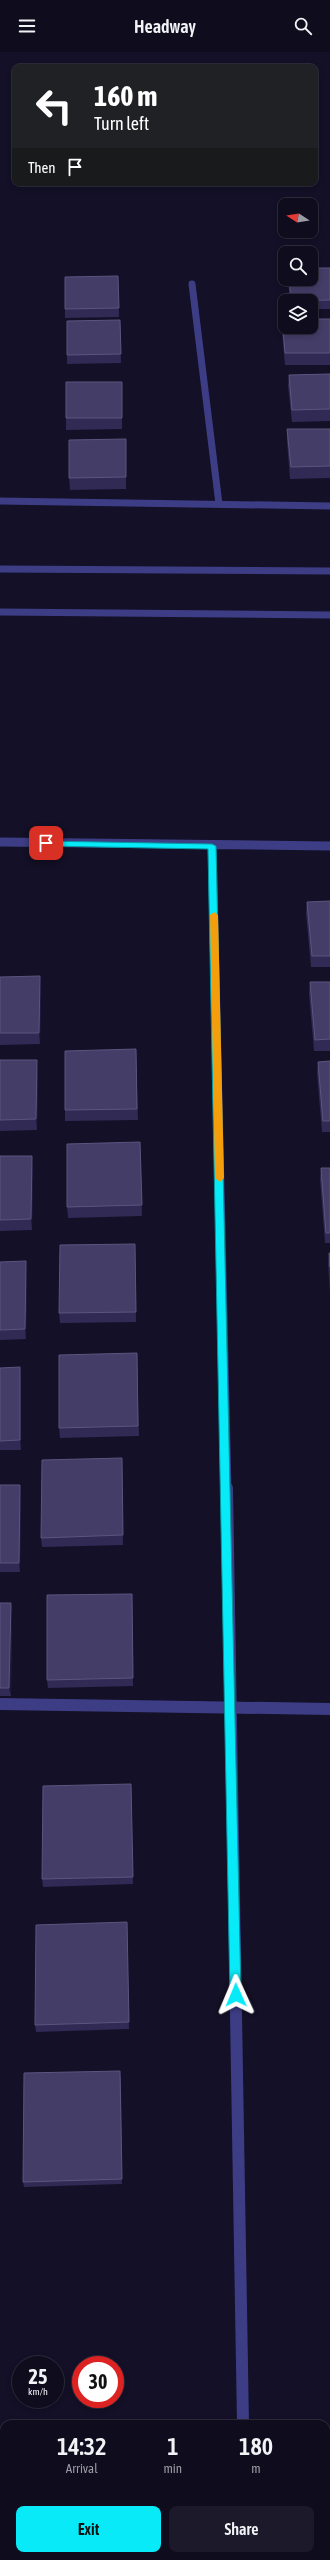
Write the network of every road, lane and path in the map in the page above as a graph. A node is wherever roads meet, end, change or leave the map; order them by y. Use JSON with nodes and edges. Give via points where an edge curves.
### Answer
{"nodes":[{"id":1,"x":192,"y":284,"type":"dead end"},
{"id":2,"x":0,"y":502,"type":"edge"},
{"id":3,"x":219,"y":504,"type":"junction"},
{"id":4,"x":330,"y":506,"type":"edge"},
{"id":5,"x":0,"y":569,"type":"edge"},
{"id":6,"x":330,"y":571,"type":"edge"},
{"id":7,"x":0,"y":612,"type":"edge"},
{"id":8,"x":330,"y":615,"type":"edge"},
{"id":9,"x":0,"y":842,"type":"edge"},
{"id":10,"x":212,"y":846,"type":"junction"},
{"id":11,"x":330,"y":846,"type":"edge"},
{"id":12,"x":0,"y":1704,"type":"edge"},
{"id":13,"x":232,"y":1708,"type":"junction"},
{"id":14,"x":330,"y":1709,"type":"edge"},
{"id":15,"x":242,"y":2420,"type":"edge"}],
"edges":[{"from":1,"to":3,"type":"street"},
{"from":2,"to":3,"type":"street"},
{"from":3,"to":4,"type":"street"},
{"from":5,"to":6,"type":"street"},
{"from":7,"to":8,"type":"street"},
{"from":9,"to":10,"type":"street"},
{"from":10,"to":11,"type":"street"},
{"from":10,"to":13,"type":"street"},
{"from":12,"to":13,"type":"street"},
{"from":13,"to":14,"type":"street"},
{"from":13,"to":15,"type":"street"}]}
